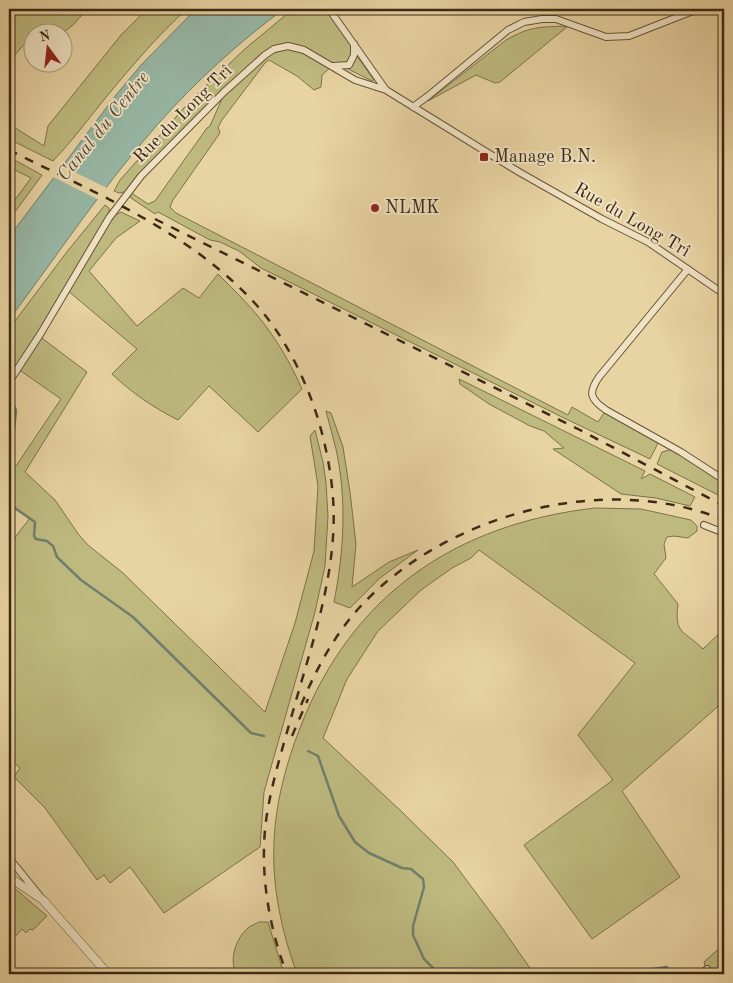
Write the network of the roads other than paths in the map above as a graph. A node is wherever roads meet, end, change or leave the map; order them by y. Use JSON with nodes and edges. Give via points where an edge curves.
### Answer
{"nodes":[{"id":1,"x":329,"y":9,"type":"edge"},
{"id":2,"x":698,"y":9,"type":"edge"},
{"id":3,"x":354,"y":44,"type":"junction"},
{"id":4,"x":332,"y":66,"type":"junction"},
{"id":5,"x":386,"y":90,"type":"junction"},
{"id":6,"x":413,"y":107,"type":"junction"},
{"id":7,"x":688,"y":269,"type":"junction"},
{"id":8,"x":724,"y":294,"type":"edge"},
{"id":9,"x":9,"y":382,"type":"edge"},
{"id":10,"x":724,"y":480,"type":"edge"},
{"id":11,"x":704,"y":525,"type":"dead end"},
{"id":12,"x":724,"y":533,"type":"edge"},
{"id":13,"x":9,"y":858,"type":"edge"},
{"id":14,"x":9,"y":877,"type":"edge"},
{"id":15,"x":43,"y":900,"type":"junction"},
{"id":16,"x":108,"y":974,"type":"edge"}],
"edges":[{"from":1,"to":3,"type":"street"},
{"from":2,"to":6,"type":"street","via":[[628,36],[606,38],[556,19],[524,22],[508,30]]},
{"from":3,"to":4,"type":"street","via":[[354,55],[349,65]]},
{"from":3,"to":5,"type":"street"},
{"from":4,"to":5,"type":"street","name":"Rue du Long Trî","via":[[355,80]]},
{"from":4,"to":9,"type":"street","name":"Rue du Long Trî","via":[[304,50],[288,46],[274,49],[224,92],[141,176],[109,218]]},
{"from":5,"to":6,"type":"street","name":"Rue du Long Trî"},
{"from":6,"to":7,"type":"street","name":"Rue du Long Trî","via":[[519,172],[648,242]]},
{"from":7,"to":8,"type":"street","name":"Rue du Long Trî"},
{"from":7,"to":10,"type":"street","via":[[599,377],[592,388],[592,396],[595,403],[607,411]]},
{"from":11,"to":12,"type":"street"},
{"from":13,"to":15,"type":"street"},
{"from":14,"to":15,"type":"street"},
{"from":15,"to":16,"type":"street"}]}
